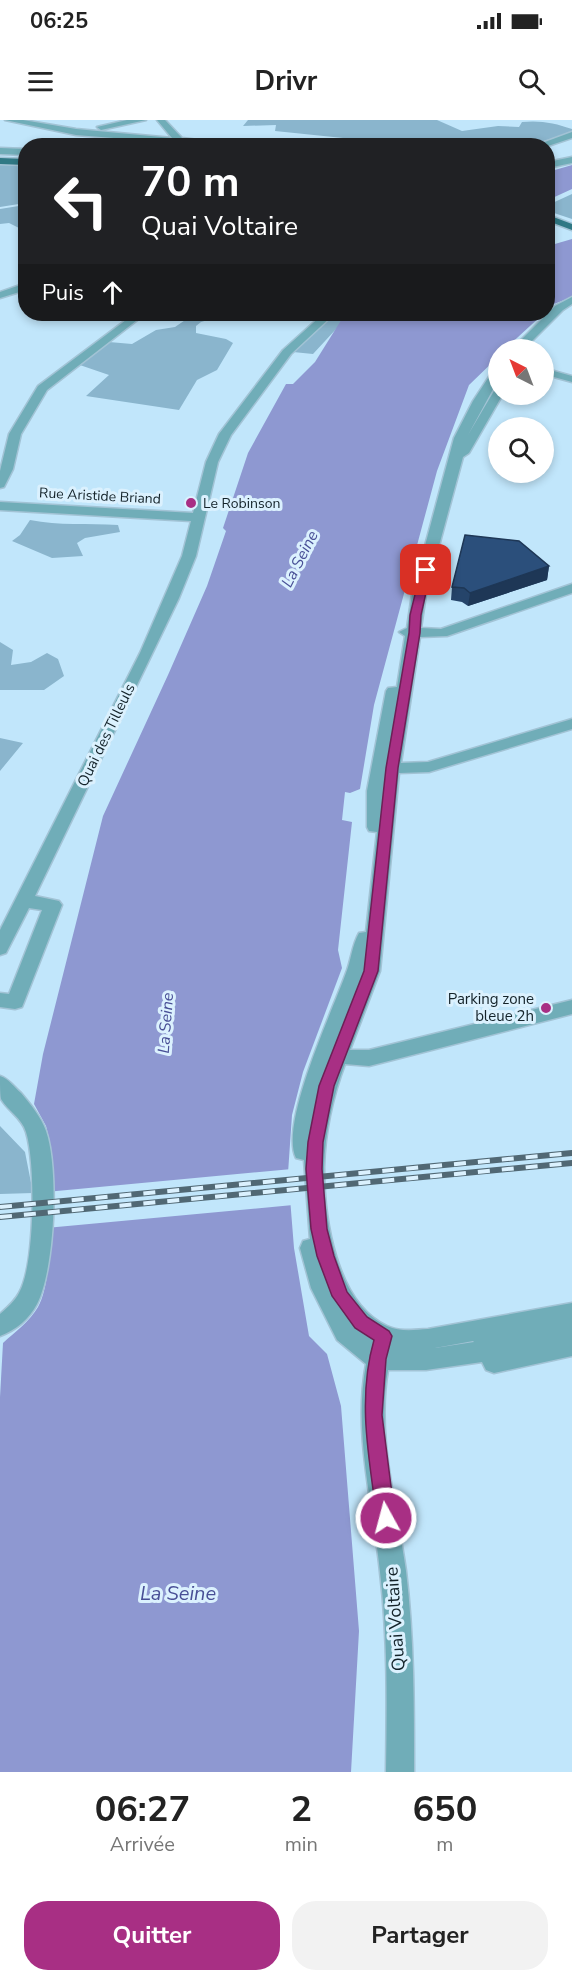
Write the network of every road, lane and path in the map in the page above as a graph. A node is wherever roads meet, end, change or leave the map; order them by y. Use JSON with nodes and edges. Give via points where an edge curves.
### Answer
{"nodes":[{"id":1,"x":9,"y":120,"type":"edge"},
{"id":2,"x":142,"y":120,"type":"edge"},
{"id":3,"x":161,"y":120,"type":"edge"},
{"id":4,"x":76,"y":132,"type":"junction"},
{"id":5,"x":572,"y":135,"type":"edge"},
{"id":6,"x":133,"y":138,"type":"edge"},
{"id":7,"x":177,"y":138,"type":"edge"},
{"id":8,"x":555,"y":140,"type":"edge"},
{"id":9,"x":0,"y":152,"type":"edge"},
{"id":10,"x":18,"y":152,"type":"edge"},
{"id":11,"x":0,"y":159,"type":"edge"},
{"id":12,"x":18,"y":160,"type":"edge"},
{"id":13,"x":572,"y":160,"type":"edge"},
{"id":14,"x":555,"y":164,"type":"edge"},
{"id":15,"x":555,"y":218,"type":"edge"},
{"id":16,"x":572,"y":224,"type":"edge"},
{"id":17,"x":18,"y":289,"type":"edge"},
{"id":18,"x":0,"y":295,"type":"edge"},
{"id":19,"x":572,"y":300,"type":"edge"},
{"id":20,"x":572,"y":308,"type":"edge"},
{"id":21,"x":555,"y":312,"type":"edge"},
{"id":22,"x":131,"y":321,"type":"edge"},
{"id":23,"x":321,"y":321,"type":"edge"},
{"id":24,"x":546,"y":321,"type":"edge"},
{"id":25,"x":527,"y":339,"type":"edge"},
{"id":26,"x":541,"y":339,"type":"edge"},
{"id":27,"x":554,"y":374,"type":"edge"},
{"id":28,"x":572,"y":379,"type":"edge"},
{"id":29,"x":488,"y":387,"type":"edge"},
{"id":30,"x":492,"y":405,"type":"edge"},
{"id":31,"x":455,"y":464,"type":"junction"},
{"id":32,"x":0,"y":484,"type":"edge"},
{"id":33,"x":0,"y":506,"type":"edge"},
{"id":34,"x":198,"y":516,"type":"junction"},
{"id":35,"x":572,"y":588,"type":"edge"},
{"id":36,"x":411,"y":632,"type":"junction"},
{"id":37,"x":572,"y":724,"type":"edge"},
{"id":38,"x":386,"y":767,"type":"junction"},
{"id":39,"x":24,"y":901,"type":"junction"},
{"id":40,"x":0,"y":948,"type":"edge"},
{"id":41,"x":0,"y":1000,"type":"edge"},
{"id":42,"x":572,"y":1007,"type":"edge"},
{"id":43,"x":332,"y":1053,"type":"junction"},
{"id":44,"x":0,"y":1084,"type":"edge"},
{"id":45,"x":572,"y":1313,"type":"edge"},
{"id":46,"x":0,"y":1326,"type":"edge"},
{"id":47,"x":572,"y":1329,"type":"edge"},
{"id":48,"x":383,"y":1336,"type":"junction"},
{"id":49,"x":484,"y":1339,"type":"junction"},
{"id":50,"x":572,"y":1346,"type":"edge"},
{"id":51,"x":377,"y":1359,"type":"junction"},
{"id":52,"x":400,"y":1772,"type":"edge"}],
"edges":[{"from":1,"to":4,"type":"street"},
{"from":2,"to":4,"type":"street"},
{"from":3,"to":7,"type":"street"},
{"from":4,"to":6,"type":"street"},
{"from":5,"to":8,"type":"street"},
{"from":9,"to":10,"type":"street"},
{"from":11,"to":12,"type":"main road"},
{"from":13,"to":14,"type":"street"},
{"from":15,"to":16,"type":"main road"},
{"from":17,"to":18,"type":"street"},
{"from":19,"to":21,"type":"street"},
{"from":20,"to":26,"type":"street"},
{"from":22,"to":32,"type":"street","via":[[42,388],[15,434]]},
{"from":23,"to":34,"type":"street","name":"Quai des Tilleuls","via":[[287,352],[225,434],[212,462]]},
{"from":24,"to":25,"type":"street"},
{"from":27,"to":28,"type":"street"},
{"from":29,"to":31,"type":"street","via":[[460,438]]},
{"from":30,"to":31,"type":"street"},
{"from":31,"to":36,"type":"street"},
{"from":33,"to":34,"type":"street","name":"Rue Aristide Briand"},
{"from":34,"to":39,"type":"street","name":"Quai des Tilleuls","via":[[186,564],[151,644]]},
{"from":35,"to":36,"type":"street","via":[[442,633]]},
{"from":36,"to":38,"type":"street"},
{"from":37,"to":38,"type":"street","via":[[429,767]]},
{"from":38,"to":43,"type":"street","via":[[375,791],[371,898],[364,949]]},
{"from":39,"to":40,"type":"street","name":"Quai des Tilleuls"},
{"from":39,"to":41,"type":"street","via":[[53,905],[15,1002]]},
{"from":42,"to":43,"type":"street","via":[[378,1057],[355,1059]]},
{"from":43,"to":48,"type":"street","via":[[315,1142],[319,1229],[341,1296],[361,1322]]},
{"from":43,"to":51,"type":"street","via":[[310,1099],[303,1148],[305,1206],[322,1288],[345,1333]]},
{"from":44,"to":46,"type":"street","via":[[27,1113],[37,1133],[42,1211],[30,1296]]},
{"from":45,"to":49,"type":"street"},
{"from":47,"to":49,"type":"street"},
{"from":48,"to":49,"type":"street","via":[[404,1341]]},
{"from":48,"to":51,"type":"street","name":"Quai Voltaire"},
{"from":49,"to":50,"type":"street","via":[[494,1362]]},
{"from":49,"to":51,"type":"street","via":[[406,1363]]},
{"from":51,"to":52,"type":"street","name":"Quai Voltaire","via":[[373,1415],[396,1599]]}]}
